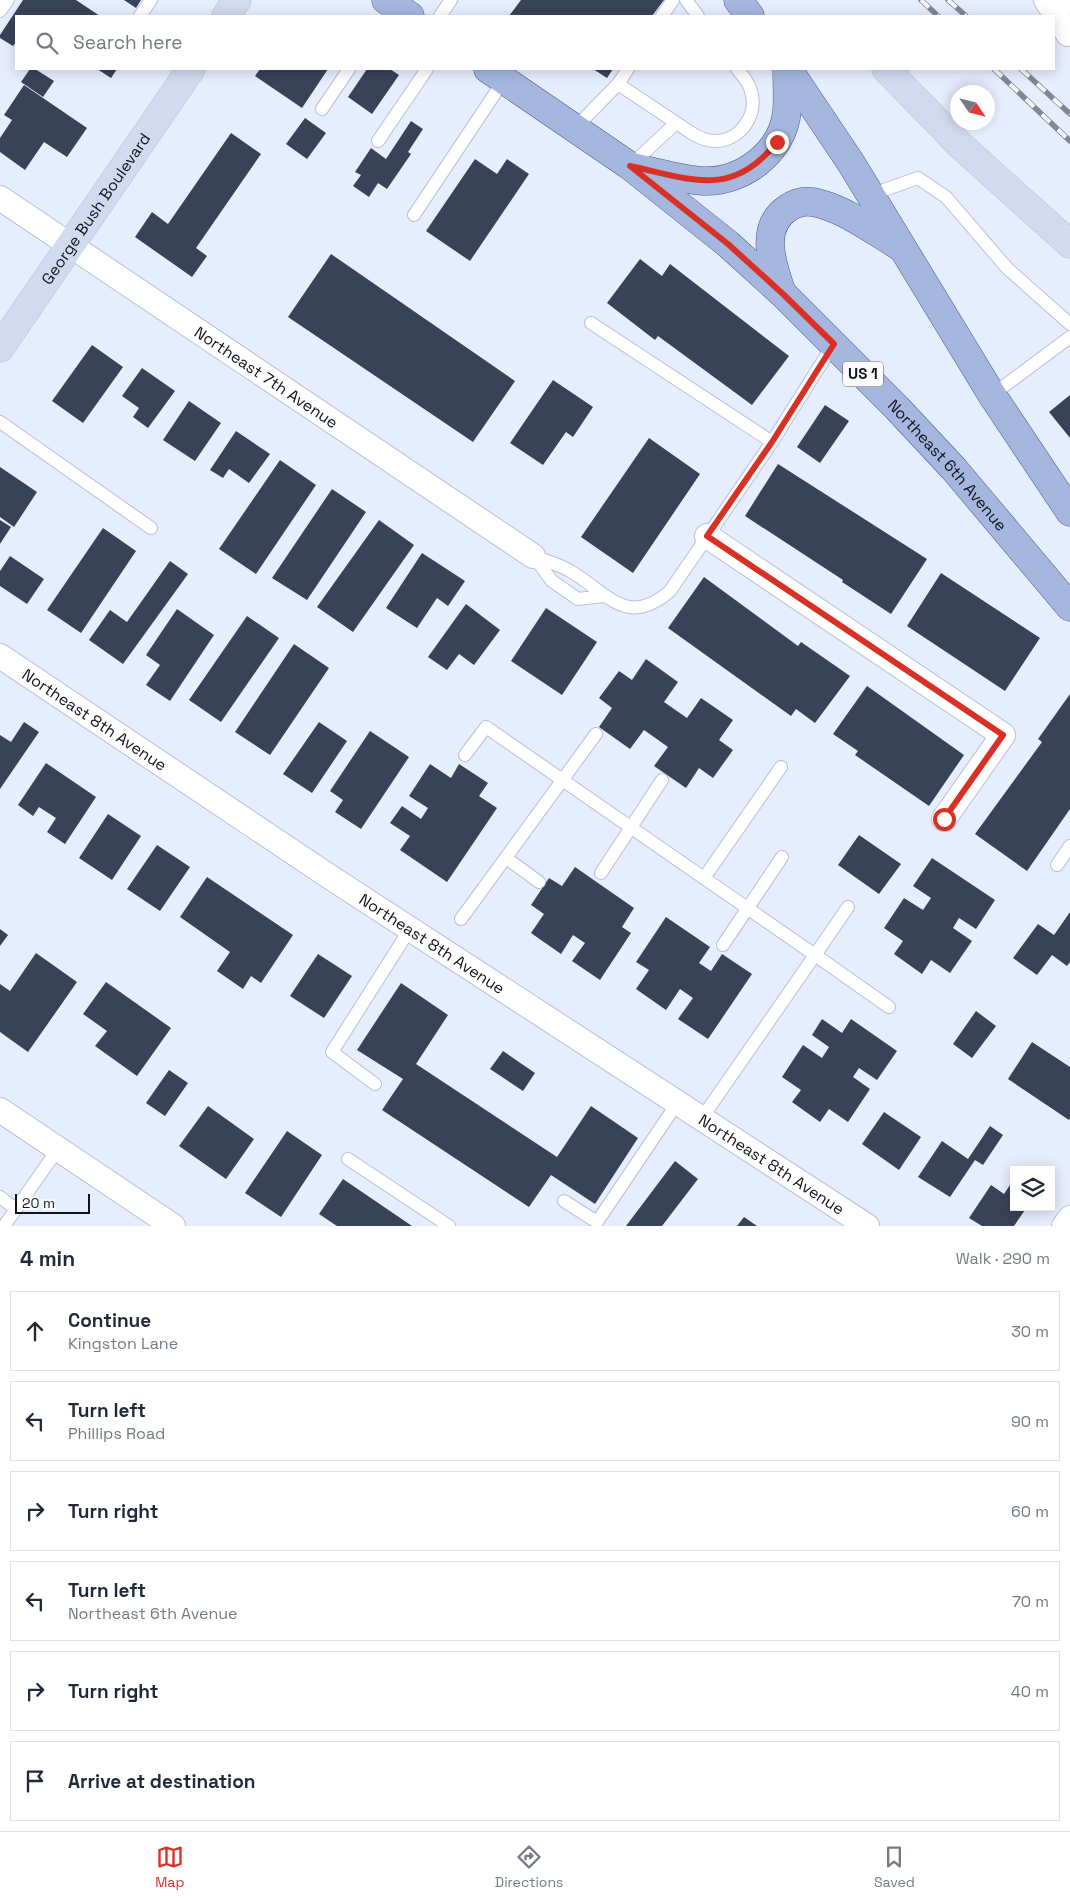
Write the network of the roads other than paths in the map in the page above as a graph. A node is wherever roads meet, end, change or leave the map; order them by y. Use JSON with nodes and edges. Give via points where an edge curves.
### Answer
{"nodes":[{"id":1,"x":8,"y":0,"type":"edge"},
{"id":2,"x":150,"y":0,"type":"edge"},
{"id":3,"x":451,"y":0,"type":"edge"},
{"id":4,"x":673,"y":0,"type":"edge"},
{"id":5,"x":686,"y":0,"type":"edge"},
{"id":6,"x":738,"y":0,"type":"edge"},
{"id":7,"x":1046,"y":0,"type":"edge"},
{"id":8,"x":1066,"y":0,"type":"edge"},
{"id":9,"x":1070,"y":2,"type":"edge"},
{"id":10,"x":0,"y":11,"type":"edge"},
{"id":11,"x":141,"y":15,"type":"edge"},
{"id":12,"x":441,"y":15,"type":"edge"},
{"id":13,"x":663,"y":15,"type":"edge"},
{"id":14,"x":697,"y":15,"type":"edge"},
{"id":15,"x":749,"y":15,"type":"edge"},
{"id":16,"x":1070,"y":33,"type":"edge"},
{"id":17,"x":190,"y":70,"type":"edge"},
{"id":18,"x":348,"y":70,"type":"edge"},
{"id":19,"x":426,"y":70,"type":"edge"},
{"id":20,"x":627,"y":70,"type":"edge"},
{"id":21,"x":738,"y":70,"type":"edge"},
{"id":22,"x":787,"y":70,"type":"edge"},
{"id":23,"x":788,"y":70,"type":"edge"},
{"id":24,"x":887,"y":70,"type":"edge"},
{"id":25,"x":496,"y":74,"type":"edge"},
{"id":26,"x":618,"y":84,"type":"junction"},
{"id":27,"x":322,"y":108,"type":"dead end"},
{"id":28,"x":676,"y":123,"type":"junction"},
{"id":29,"x":575,"y":128,"type":"junction"},
{"id":30,"x":378,"y":141,"type":"dead end"},
{"id":31,"x":630,"y":166,"type":"junction"},
{"id":32,"x":870,"y":195,"type":"junction"},
{"id":33,"x":0,"y":198,"type":"edge"},
{"id":34,"x":414,"y":215,"type":"dead end"},
{"id":35,"x":1070,"y":244,"type":"edge"},
{"id":36,"x":71,"y":245,"type":"junction"},
{"id":37,"x":904,"y":250,"type":"junction"},
{"id":38,"x":783,"y":294,"type":"junction"},
{"id":39,"x":591,"y":323,"type":"dead end"},
{"id":40,"x":1070,"y":324,"type":"edge"},
{"id":41,"x":1070,"y":337,"type":"edge"},
{"id":42,"x":834,"y":344,"type":"junction"},
{"id":43,"x":0,"y":348,"type":"edge"},
{"id":44,"x":992,"y":395,"type":"junction"},
{"id":45,"x":0,"y":422,"type":"edge"},
{"id":46,"x":772,"y":442,"type":"junction"},
{"id":47,"x":1070,"y":512,"type":"edge"},
{"id":48,"x":151,"y":528,"type":"dead end"},
{"id":49,"x":707,"y":536,"type":"junction"},
{"id":50,"x":533,"y":556,"type":"junction"},
{"id":51,"x":603,"y":596,"type":"junction"},
{"id":52,"x":1070,"y":607,"type":"edge"},
{"id":53,"x":0,"y":656,"type":"edge"},
{"id":54,"x":596,"y":734,"type":"dead end"},
{"id":55,"x":465,"y":755,"type":"dead end"},
{"id":56,"x":781,"y":767,"type":"dead end"},
{"id":57,"x":564,"y":780,"type":"junction"},
{"id":58,"x":662,"y":780,"type":"dead end"},
{"id":59,"x":944,"y":819,"type":"dead end"},
{"id":60,"x":631,"y":828,"type":"junction"},
{"id":61,"x":1070,"y":846,"type":"edge"},
{"id":62,"x":782,"y":856,"type":"dead end"},
{"id":63,"x":506,"y":858,"type":"junction"},
{"id":64,"x":1057,"y":865,"type":"dead end"},
{"id":65,"x":602,"y":873,"type":"dead end"},
{"id":66,"x":704,"y":878,"type":"junction"},
{"id":67,"x":539,"y":882,"type":"dead end"},
{"id":68,"x":848,"y":907,"type":"dead end"},
{"id":69,"x":747,"y":908,"type":"junction"},
{"id":70,"x":460,"y":919,"type":"dead end"},
{"id":71,"x":410,"y":929,"type":"junction"},
{"id":72,"x":724,"y":945,"type":"dead end"},
{"id":73,"x":815,"y":955,"type":"junction"},
{"id":74,"x":889,"y":1007,"type":"dead end"},
{"id":75,"x":375,"y":1084,"type":"dead end"},
{"id":76,"x":678,"y":1102,"type":"junction"},
{"id":77,"x":0,"y":1110,"type":"edge"},
{"id":78,"x":702,"y":1118,"type":"junction"},
{"id":79,"x":58,"y":1149,"type":"junction"},
{"id":80,"x":348,"y":1159,"type":"dead end"},
{"id":81,"x":0,"y":1198,"type":"edge"},
{"id":82,"x":564,"y":1201,"type":"dead end"},
{"id":83,"x":16,"y":1209,"type":"junction"},
{"id":84,"x":1070,"y":1218,"type":"edge"},
{"id":85,"x":4,"y":1226,"type":"edge"},
{"id":86,"x":173,"y":1226,"type":"edge"},
{"id":87,"x":449,"y":1226,"type":"edge"},
{"id":88,"x":867,"y":1226,"type":"edge"},
{"id":89,"x":1064,"y":1226,"type":"edge"}],
"edges":[{"from":1,"to":10,"type":"lane"},
{"from":2,"to":11,"type":"lane"},
{"from":3,"to":12,"type":"lane"},
{"from":4,"to":13,"type":"lane"},
{"from":5,"to":14,"type":"lane"},
{"from":6,"to":15,"type":"main road"},
{"from":7,"to":16,"type":"street"},
{"from":8,"to":9,"type":"street"},
{"from":17,"to":36,"type":"street","name":"George Bush Boulevard"},
{"from":18,"to":27,"type":"lane"},
{"from":19,"to":30,"type":"lane"},
{"from":20,"to":26,"type":"lane"},
{"from":21,"to":28,"type":"lane","via":[[750,88],[753,100],[752,113],[739,133],[728,139],[704,140]]},
{"from":22,"to":31,"type":"main road","via":[[783,127],[777,142],[754,166],[721,180],[702,181]]},
{"from":23,"to":32,"type":"main road"},
{"from":24,"to":35,"type":"street","via":[[960,144]]},
{"from":25,"to":29,"type":"main road","name":"Northeast 6th Avenue","number":"US 1"},
{"from":25,"to":34,"type":"lane"},
{"from":26,"to":28,"type":"lane"},
{"from":26,"to":29,"type":"lane"},
{"from":28,"to":31,"type":"lane"},
{"from":29,"to":31,"type":"main road","name":"Northeast 6th Avenue","number":"US 1"},
{"from":31,"to":38,"type":"main road","name":"Northeast 6th Avenue","number":"US 1","via":[[728,244]]},
{"from":32,"to":37,"type":"main road"},
{"from":32,"to":40,"type":"lane","via":[[918,178],[946,197],[1007,268]]},
{"from":33,"to":36,"type":"street","name":"Northeast 7th Avenue"},
{"from":36,"to":43,"type":"street","name":"George Bush Boulevard"},
{"from":36,"to":50,"type":"street","name":"Northeast 7th Avenue"},
{"from":37,"to":38,"type":"main road","via":[[830,207],[818,203],[794,204],[775,222],[770,239],[774,272]]},
{"from":37,"to":44,"type":"main road"},
{"from":38,"to":42,"type":"main road","name":"Northeast 6th Avenue","number":"US 1"},
{"from":39,"to":46,"type":"lane"},
{"from":41,"to":44,"type":"lane"},
{"from":42,"to":46,"type":"lane"},
{"from":42,"to":52,"type":"main road","name":"Northeast 6th Avenue","number":"US 1","via":[[954,469]]},
{"from":44,"to":47,"type":"main road"},
{"from":45,"to":48,"type":"lane"},
{"from":46,"to":49,"type":"lane"},
{"from":49,"to":51,"type":"lane","via":[[670,591],[659,601],[645,607],[630,608]]},
{"from":49,"to":59,"type":"street","via":[[1003,735]]},
{"from":50,"to":51,"type":"lane","via":[[569,570]]},
{"from":50,"to":51,"type":"lane","via":[[552,581],[578,599]]},
{"from":53,"to":71,"type":"street","name":"Northeast 8th Avenue"},
{"from":54,"to":57,"type":"lane"},
{"from":55,"to":57,"type":"lane","via":[[486,726]]},
{"from":56,"to":66,"type":"lane"},
{"from":57,"to":60,"type":"lane"},
{"from":57,"to":63,"type":"lane"},
{"from":58,"to":60,"type":"lane"},
{"from":60,"to":65,"type":"lane"},
{"from":60,"to":66,"type":"lane"},
{"from":61,"to":64,"type":"lane"},
{"from":62,"to":69,"type":"lane"},
{"from":63,"to":67,"type":"lane"},
{"from":63,"to":70,"type":"lane"},
{"from":66,"to":69,"type":"lane"},
{"from":68,"to":73,"type":"lane"},
{"from":69,"to":72,"type":"lane"},
{"from":69,"to":73,"type":"lane"},
{"from":71,"to":75,"type":"lane","via":[[332,1052]]},
{"from":71,"to":76,"type":"street","name":"Northeast 8th Avenue"},
{"from":73,"to":74,"type":"lane"},
{"from":73,"to":78,"type":"lane"},
{"from":76,"to":78,"type":"street","name":"Northeast 8th Avenue"},
{"from":76,"to":82,"type":"lane","via":[[597,1222]]},
{"from":77,"to":79,"type":"street"},
{"from":78,"to":88,"type":"street","name":"Northeast 8th Avenue"},
{"from":79,"to":83,"type":"lane"},
{"from":79,"to":86,"type":"street"},
{"from":80,"to":87,"type":"lane"},
{"from":81,"to":83,"type":"lane"},
{"from":83,"to":85,"type":"lane"},
{"from":84,"to":89,"type":"street"}]}
